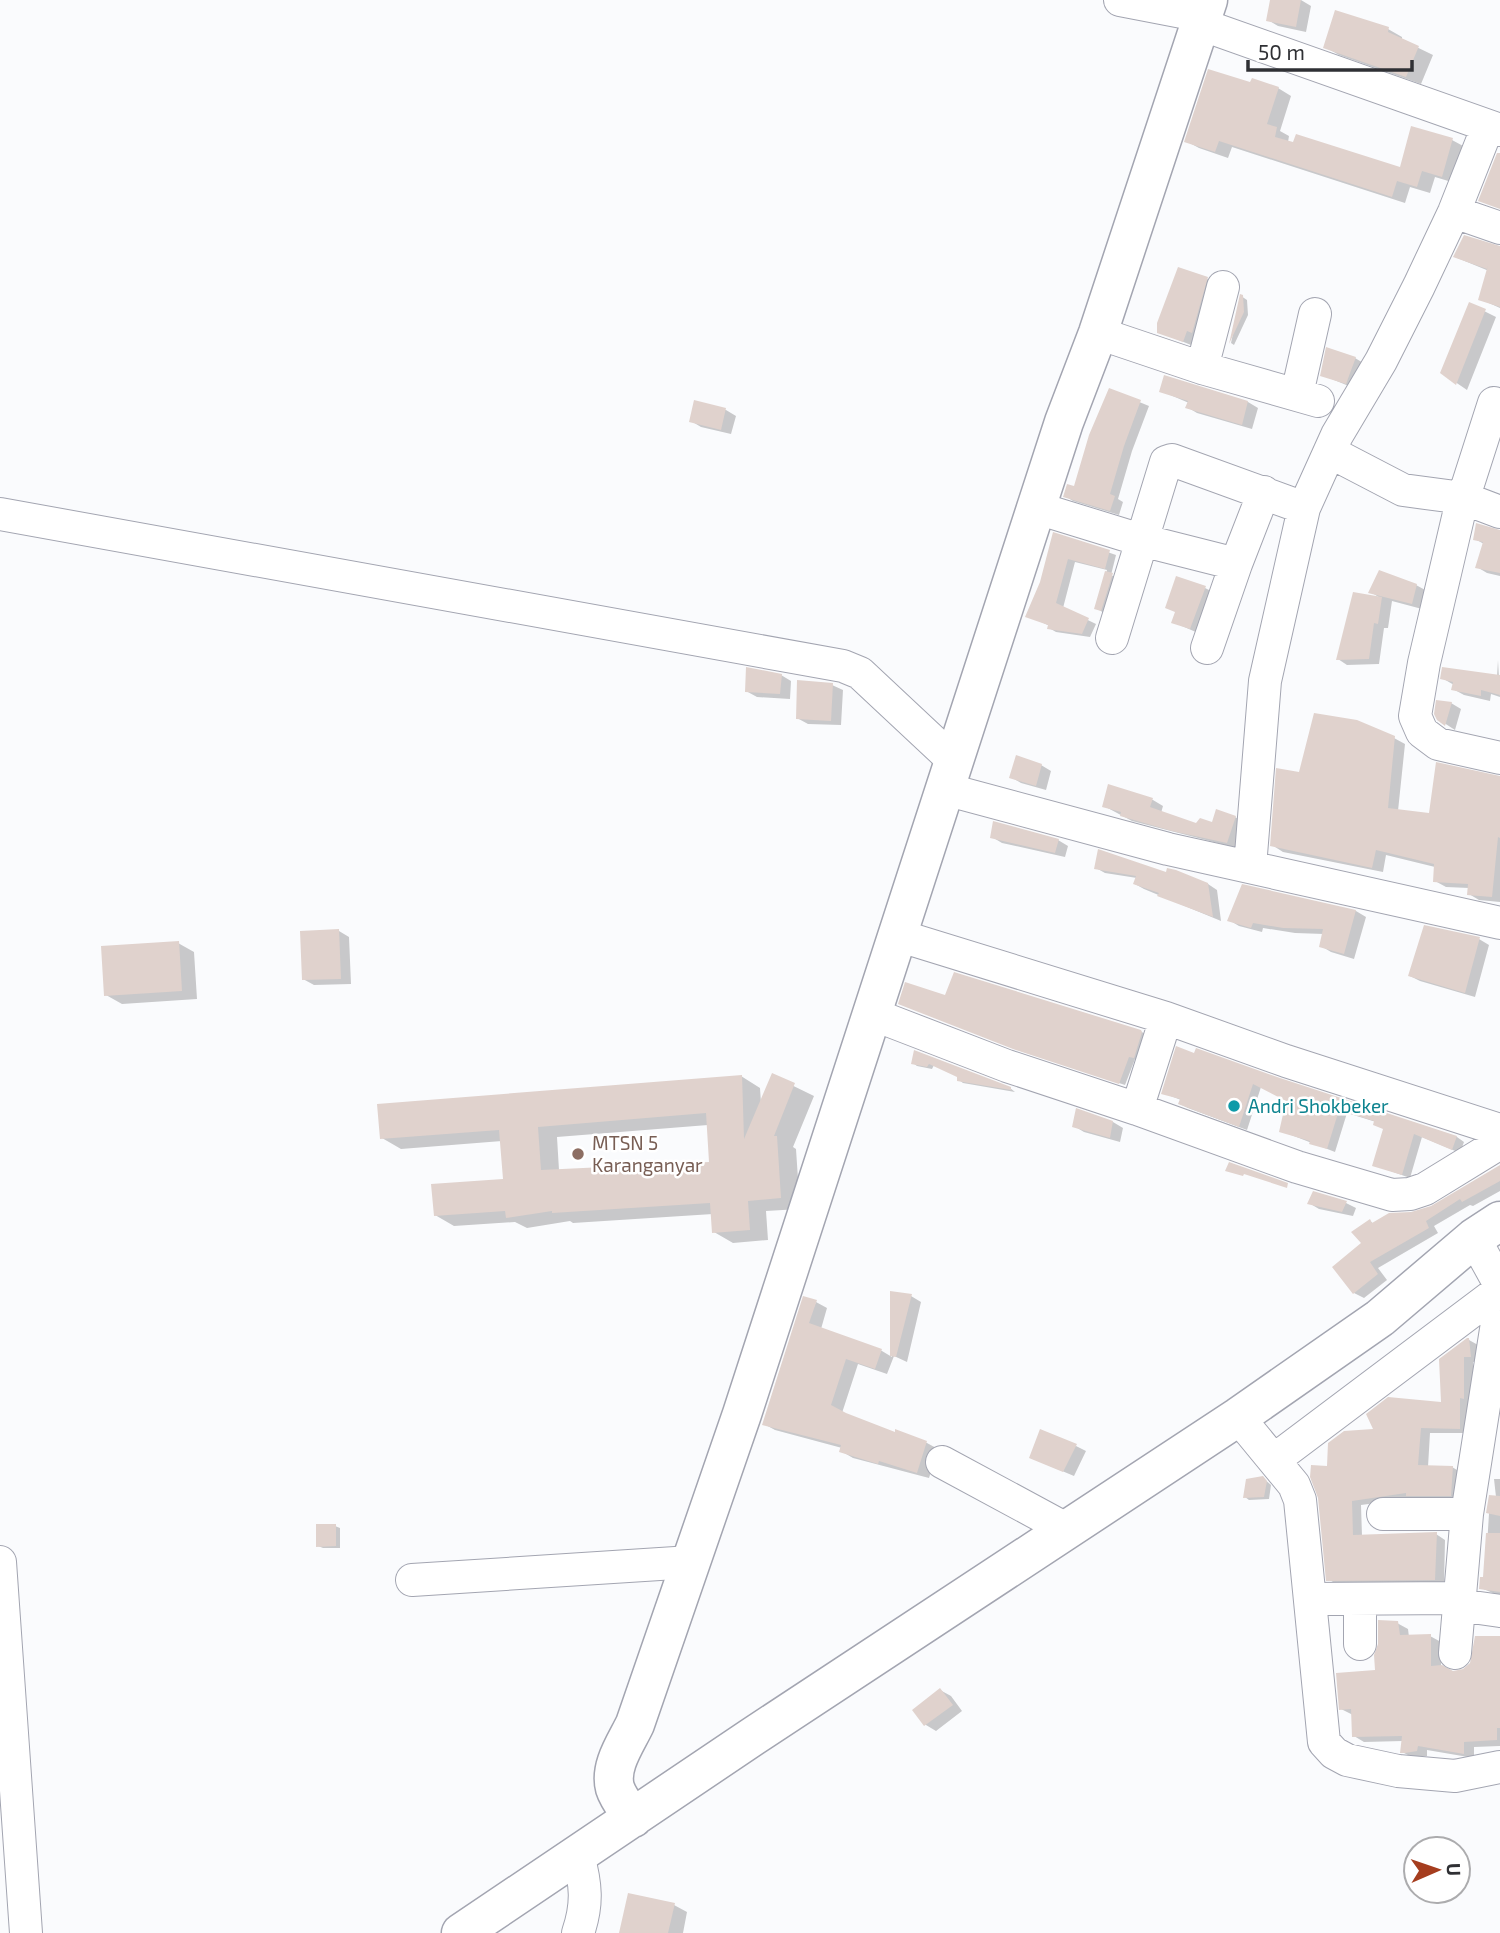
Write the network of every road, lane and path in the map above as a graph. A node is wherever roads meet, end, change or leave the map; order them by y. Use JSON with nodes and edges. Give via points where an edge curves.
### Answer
{"nodes":[{"id":1,"x":1120,"y":0,"type":"edge"},
{"id":2,"x":1204,"y":13,"type":"edge"},
{"id":3,"x":1494,"y":128,"type":"edge"},
{"id":4,"x":1454,"y":212,"type":"junction"},
{"id":5,"x":1500,"y":228,"type":"edge"},
{"id":6,"x":1223,"y":287,"type":"dead end"},
{"id":7,"x":1315,"y":314,"type":"dead end"},
{"id":8,"x":1098,"y":333,"type":"junction"},
{"id":9,"x":1202,"y":368,"type":"junction"},
{"id":10,"x":1494,"y":403,"type":"dead end"},
{"id":11,"x":1331,"y":452,"type":"junction"},
{"id":12,"x":1264,"y":492,"type":"junction"},
{"id":13,"x":1463,"y":498,"type":"junction"},
{"id":14,"x":1037,"y":508,"type":"junction"},
{"id":15,"x":1304,"y":508,"type":"junction"},
{"id":16,"x":1500,"y":512,"type":"edge"},
{"id":17,"x":0,"y":514,"type":"edge"},
{"id":18,"x":1141,"y":540,"type":"junction"},
{"id":19,"x":1236,"y":564,"type":"junction"},
{"id":20,"x":1112,"y":638,"type":"dead end"},
{"id":21,"x":1207,"y":648,"type":"dead end"},
{"id":22,"x":1500,"y":758,"type":"edge"},
{"id":23,"x":950,"y":775,"type":"junction"},
{"id":24,"x":1250,"y":867,"type":"junction"},
{"id":25,"x":1500,"y":923,"type":"edge"},
{"id":26,"x":897,"y":935,"type":"junction"},
{"id":27,"x":872,"y":1014,"type":"junction"},
{"id":28,"x":1166,"y":1018,"type":"junction"},
{"id":29,"x":1137,"y":1108,"type":"junction"},
{"id":30,"x":1500,"y":1130,"type":"edge"},
{"id":31,"x":1500,"y":1143,"type":"edge"},
{"id":32,"x":1494,"y":1268,"type":"edge"},
{"id":33,"x":1242,"y":1421,"type":"junction"},
{"id":34,"x":1274,"y":1460,"type":"junction"},
{"id":35,"x":942,"y":1462,"type":"dead end"},
{"id":36,"x":1383,"y":1514,"type":"dead end"},
{"id":37,"x":1468,"y":1514,"type":"junction"},
{"id":38,"x":1068,"y":1530,"type":"junction"},
{"id":39,"x":0,"y":1562,"type":"edge"},
{"id":40,"x":691,"y":1562,"type":"junction"},
{"id":41,"x":412,"y":1580,"type":"dead end"},
{"id":42,"x":1310,"y":1599,"type":"junction"},
{"id":43,"x":1360,"y":1600,"type":"junction"},
{"id":44,"x":1458,"y":1601,"type":"junction"},
{"id":45,"x":1500,"y":1611,"type":"edge"},
{"id":46,"x":1360,"y":1644,"type":"dead end"},
{"id":47,"x":1455,"y":1653,"type":"dead end"},
{"id":48,"x":1500,"y":1767,"type":"edge"},
{"id":49,"x":633,"y":1818,"type":"junction"},
{"id":50,"x":582,"y":1869,"type":"junction"},
{"id":51,"x":581,"y":1924,"type":"edge"},
{"id":52,"x":26,"y":1933,"type":"edge"},
{"id":53,"x":461,"y":1933,"type":"edge"}],
"edges":[{"from":1,"to":2,"type":"street"},
{"from":2,"to":3,"type":"street"},
{"from":2,"to":8,"type":"main road"},
{"from":3,"to":4,"type":"street"},
{"from":4,"to":5,"type":"street"},
{"from":4,"to":11,"type":"street"},
{"from":6,"to":9,"type":"street"},
{"from":7,"to":9,"type":"street","via":[[1308,397]]},
{"from":8,"to":9,"type":"street"},
{"from":8,"to":14,"type":"main road"},
{"from":10,"to":13,"type":"street"},
{"from":11,"to":13,"type":"street","via":[[1403,490]]},
{"from":11,"to":15,"type":"street"},
{"from":12,"to":15,"type":"street"},
{"from":12,"to":18,"type":"street","via":[[1167,461]]},
{"from":12,"to":19,"type":"street"},
{"from":13,"to":16,"type":"street"},
{"from":13,"to":22,"type":"street","via":[[1415,716],[1422,732],[1438,744]]},
{"from":14,"to":18,"type":"street"},
{"from":14,"to":23,"type":"main road"},
{"from":15,"to":24,"type":"street","via":[[1265,681]]},
{"from":17,"to":23,"type":"street","via":[[843,666],[860,673]]},
{"from":18,"to":19,"type":"street"},
{"from":18,"to":20,"type":"street"},
{"from":19,"to":21,"type":"street"},
{"from":23,"to":24,"type":"street","via":[[1168,849]]},
{"from":23,"to":26,"type":"main road"},
{"from":24,"to":25,"type":"street"},
{"from":26,"to":27,"type":"main road"},
{"from":26,"to":28,"type":"street"},
{"from":27,"to":29,"type":"street","via":[[1007,1066]]},
{"from":27,"to":40,"type":"main road"},
{"from":28,"to":29,"type":"street"},
{"from":28,"to":30,"type":"street"},
{"from":29,"to":31,"type":"street","via":[[1297,1167],[1392,1195],[1425,1189]]},
{"from":32,"to":33,"type":"main road","via":[[1380,1318]]},
{"from":32,"to":34,"type":"street"},
{"from":32,"to":37,"type":"street"},
{"from":33,"to":34,"type":"street"},
{"from":33,"to":38,"type":"main road"},
{"from":34,"to":42,"type":"street","via":[[1300,1500]]},
{"from":35,"to":38,"type":"street"},
{"from":36,"to":37,"type":"street"},
{"from":37,"to":44,"type":"street"},
{"from":38,"to":49,"type":"main road"},
{"from":39,"to":52,"type":"street"},
{"from":40,"to":41,"type":"street"},
{"from":40,"to":49,"type":"main road","via":[[635,1724],[617,1760],[615,1790]]},
{"from":42,"to":43,"type":"street"},
{"from":42,"to":48,"type":"street","via":[[1324,1742],[1334,1753],[1375,1768],[1427,1775],[1455,1776]]},
{"from":43,"to":44,"type":"street"},
{"from":43,"to":46,"type":"street"},
{"from":44,"to":45,"type":"street"},
{"from":44,"to":47,"type":"street"},
{"from":49,"to":50,"type":"main road"},
{"from":50,"to":51,"type":"street"},
{"from":50,"to":53,"type":"main road"}]}
